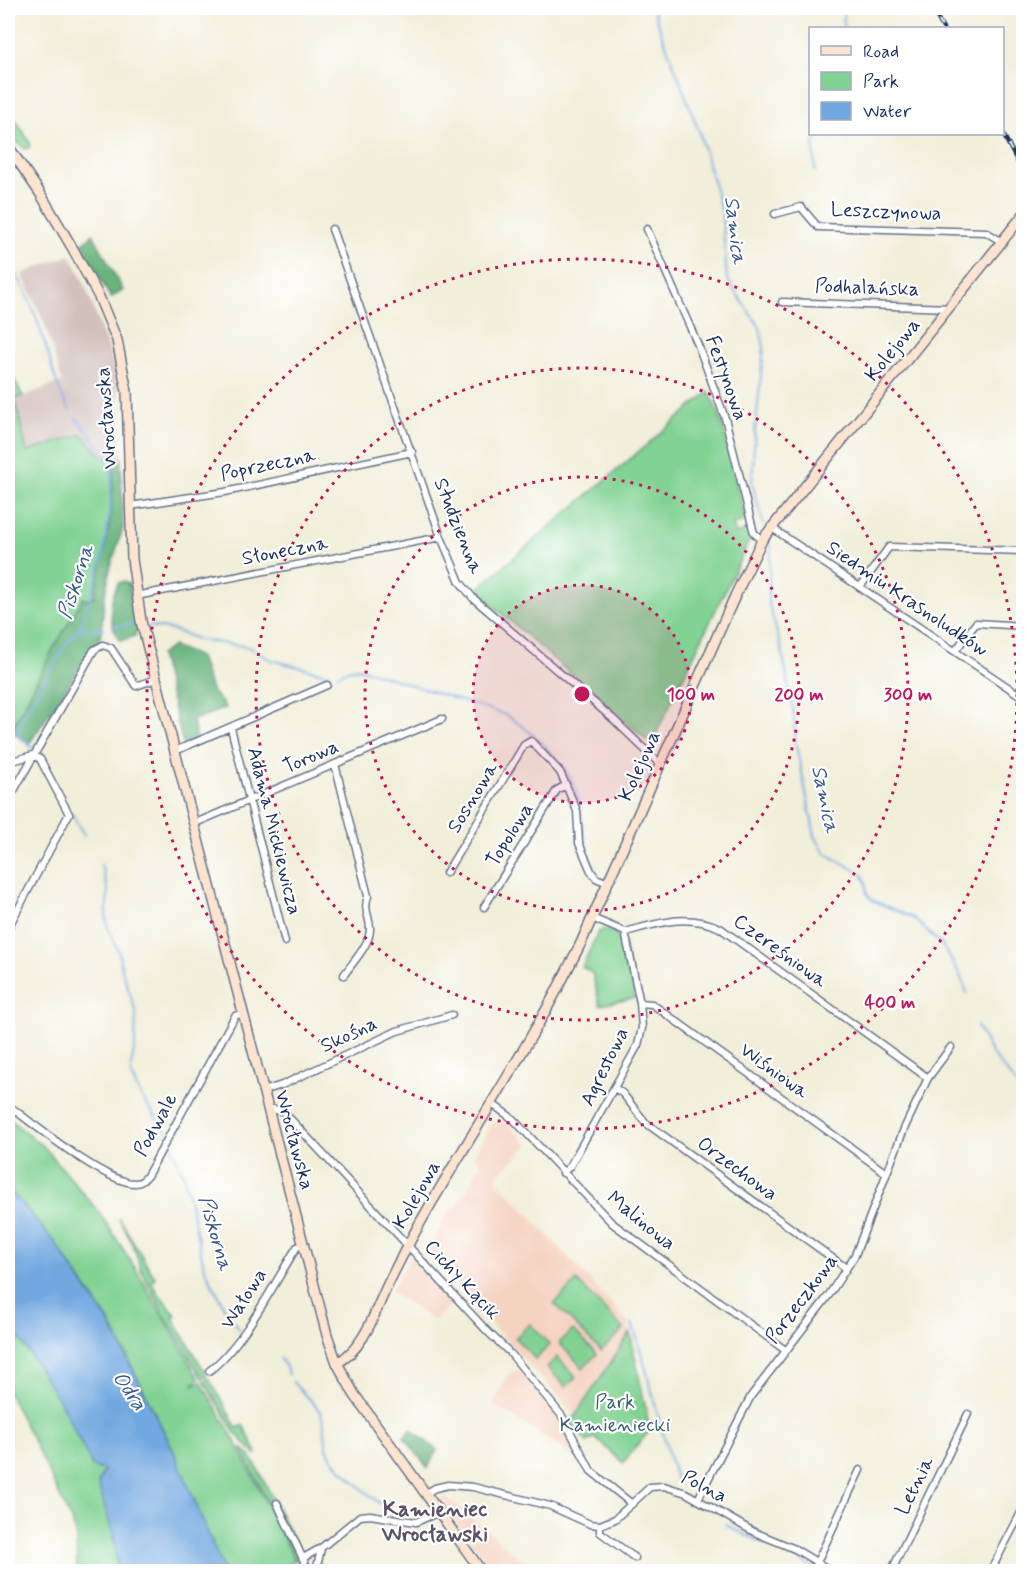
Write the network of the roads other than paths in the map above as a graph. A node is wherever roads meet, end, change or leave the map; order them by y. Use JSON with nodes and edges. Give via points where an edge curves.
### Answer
{"nodes":[{"id":1,"x":8,"y":146,"type":"edge"},
{"id":2,"x":775,"y":214,"type":"dead end"},
{"id":3,"x":1023,"y":214,"type":"edge"},
{"id":4,"x":332,"y":229,"type":"dead end"},
{"id":5,"x":647,"y":229,"type":"dead end"},
{"id":6,"x":1002,"y":242,"type":"junction"},
{"id":7,"x":782,"y":302,"type":"dead end"},
{"id":8,"x":950,"y":308,"type":"junction"},
{"id":9,"x":412,"y":452,"type":"junction"},
{"id":10,"x":130,"y":506,"type":"junction"},
{"id":11,"x":772,"y":528,"type":"junction"},
{"id":12,"x":441,"y":537,"type":"junction"},
{"id":13,"x":762,"y":540,"type":"junction"},
{"id":14,"x":1023,"y":551,"type":"edge"},
{"id":15,"x":860,"y":587,"type":"junction"},
{"id":16,"x":136,"y":596,"type":"junction"},
{"id":17,"x":1023,"y":626,"type":"edge"},
{"id":18,"x":956,"y":650,"type":"junction"},
{"id":19,"x":156,"y":679,"type":"junction"},
{"id":20,"x":327,"y":685,"type":"dead end"},
{"id":21,"x":1023,"y":698,"type":"edge"},
{"id":22,"x":442,"y":719,"type":"dead end"},
{"id":23,"x":231,"y":728,"type":"junction"},
{"id":24,"x":174,"y":751,"type":"junction"},
{"id":25,"x":33,"y":755,"type":"junction"},
{"id":26,"x":8,"y":758,"type":"edge"},
{"id":27,"x":335,"y":764,"type":"junction"},
{"id":28,"x":661,"y":765,"type":"junction"},
{"id":29,"x":566,"y":785,"type":"junction"},
{"id":30,"x":8,"y":801,"type":"edge"},
{"id":31,"x":249,"y":801,"type":"junction"},
{"id":32,"x":193,"y":824,"type":"junction"},
{"id":33,"x":446,"y":873,"type":"dead end"},
{"id":34,"x":608,"y":883,"type":"junction"},
{"id":35,"x":484,"y":907,"type":"dead end"},
{"id":36,"x":592,"y":918,"type":"junction"},
{"id":37,"x":8,"y":928,"type":"edge"},
{"id":38,"x":625,"y":932,"type":"junction"},
{"id":39,"x":285,"y":942,"type":"dead end"},
{"id":40,"x":344,"y":975,"type":"dead end"},
{"id":41,"x":640,"y":1003,"type":"junction"},
{"id":42,"x":243,"y":1013,"type":"junction"},
{"id":43,"x":452,"y":1015,"type":"dead end"},
{"id":44,"x":951,"y":1047,"type":"dead end"},
{"id":45,"x":928,"y":1078,"type":"junction"},
{"id":46,"x":615,"y":1088,"type":"junction"},
{"id":47,"x":263,"y":1091,"type":"junction"},
{"id":48,"x":491,"y":1102,"type":"junction"},
{"id":49,"x":8,"y":1105,"type":"edge"},
{"id":50,"x":268,"y":1111,"type":"junction"},
{"id":51,"x":563,"y":1173,"type":"junction"},
{"id":52,"x":886,"y":1173,"type":"junction"},
{"id":53,"x":303,"y":1245,"type":"junction"},
{"id":54,"x":408,"y":1246,"type":"junction"},
{"id":55,"x":846,"y":1268,"type":"junction"},
{"id":56,"x":785,"y":1350,"type":"junction"},
{"id":57,"x":338,"y":1363,"type":"junction"},
{"id":58,"x":209,"y":1371,"type":"dead end"},
{"id":59,"x":968,"y":1414,"type":"dead end"},
{"id":60,"x":860,"y":1470,"type":"dead end"},
{"id":61,"x":425,"y":1494,"type":"junction"},
{"id":62,"x":698,"y":1499,"type":"junction"},
{"id":63,"x":277,"y":1503,"type":"dead end"},
{"id":64,"x":632,"y":1504,"type":"junction"},
{"id":65,"x":1023,"y":1507,"type":"edge"},
{"id":66,"x":439,"y":1512,"type":"junction"},
{"id":67,"x":600,"y":1525,"type":"junction"},
{"id":68,"x":321,"y":1548,"type":"junction"},
{"id":69,"x":303,"y":1558,"type":"junction"},
{"id":70,"x":635,"y":1558,"type":"dead end"},
{"id":71,"x":817,"y":1562,"type":"junction"},
{"id":72,"x":309,"y":1572,"type":"edge"},
{"id":73,"x":316,"y":1572,"type":"edge"},
{"id":74,"x":482,"y":1572,"type":"edge"},
{"id":75,"x":833,"y":1572,"type":"edge"},
{"id":76,"x":891,"y":1572,"type":"edge"},
{"id":77,"x":990,"y":1572,"type":"edge"}],
"edges":[{"from":1,"to":10,"type":"main road","name":"Wrocławska","via":[[73,249],[117,340],[127,392]]},
{"from":2,"to":6,"type":"street","name":"Leszczynowa","via":[[801,207],[818,227],[986,232]]},
{"from":3,"to":6,"type":"main road","name":"Kolejowa"},
{"from":4,"to":9,"type":"street","name":"Studzienna"},
{"from":5,"to":13,"type":"street","name":"Festynowa","via":[[725,418],[754,533]]},
{"from":6,"to":8,"type":"main road","name":"Kolejowa"},
{"from":7,"to":8,"type":"street","name":"Podhalańska"},
{"from":8,"to":11,"type":"main road","name":"Kolejowa"},
{"from":9,"to":10,"type":"street","name":"Poprzeczna","via":[[225,492]]},
{"from":9,"to":12,"type":"street","name":"Studzienna"},
{"from":10,"to":16,"type":"main road","name":"Wrocławska"},
{"from":11,"to":13,"type":"main road","name":"Kolejowa"},
{"from":11,"to":15,"type":"street","name":"Siedmiu Krasnoludków"},
{"from":12,"to":16,"type":"street","name":"Słoneczna"},
{"from":12,"to":28,"type":"street","name":"Studzienna","via":[[460,582],[473,598]]},
{"from":13,"to":28,"type":"main road","name":"Kolejowa"},
{"from":14,"to":15,"type":"street","via":[[889,547]]},
{"from":15,"to":18,"type":"street","name":"Siedmiu Krasnoludków"},
{"from":16,"to":19,"type":"main road","name":"Wrocławska"},
{"from":17,"to":18,"type":"street","via":[[976,623]]},
{"from":18,"to":21,"type":"street","name":"Siedmiu Krasnoludków"},
{"from":19,"to":24,"type":"main road","name":"Wrocławska"},
{"from":19,"to":25,"type":"street","via":[[136,686],[107,645],[94,650]]},
{"from":20,"to":23,"type":"street"},
{"from":22,"to":27,"type":"street","name":"Torowa"},
{"from":23,"to":24,"type":"street"},
{"from":23,"to":31,"type":"street","name":"Adama Mickiewicza"},
{"from":24,"to":32,"type":"main road","name":"Wrocławska"},
{"from":25,"to":26,"type":"street"},
{"from":25,"to":30,"type":"street"},
{"from":25,"to":37,"type":"street","via":[[40,759],[69,814]]},
{"from":27,"to":31,"type":"street","name":"Torowa"},
{"from":27,"to":40,"type":"street","via":[[368,896],[365,912],[370,928],[369,939]]},
{"from":28,"to":34,"type":"main road","name":"Kolejowa"},
{"from":29,"to":33,"type":"street","name":"Sosnowa","via":[[560,772],[531,741],[524,746]]},
{"from":29,"to":34,"type":"street","via":[[576,811],[579,843],[591,871]]},
{"from":29,"to":35,"type":"street","name":"Topolowa","via":[[557,790]]},
{"from":31,"to":32,"type":"street","name":"Torowa"},
{"from":31,"to":39,"type":"street","name":"Adama Mickiewicza"},
{"from":32,"to":42,"type":"main road","name":"Wrocławska"},
{"from":34,"to":36,"type":"main road","name":"Kolejowa"},
{"from":36,"to":38,"type":"street"},
{"from":36,"to":48,"type":"main road","name":"Kolejowa","via":[[557,990]]},
{"from":38,"to":41,"type":"street","name":"Agrestowa"},
{"from":38,"to":45,"type":"street","name":"Czereśniowa","via":[[684,919],[720,928]]},
{"from":41,"to":46,"type":"street","name":"Agrestowa","via":[[642,1028],[638,1045]]},
{"from":41,"to":52,"type":"street","name":"Wiśniowa","via":[[652,1004]]},
{"from":42,"to":47,"type":"main road","name":"Wrocławska"},
{"from":42,"to":49,"type":"street","name":"Podwale","via":[[236,1016],[142,1182],[114,1177],[61,1146]]},
{"from":43,"to":47,"type":"street","name":"Skośna","via":[[397,1031]]},
{"from":44,"to":45,"type":"street","name":"Porzeczkowa"},
{"from":45,"to":52,"type":"street","name":"Porzeczkowa"},
{"from":46,"to":51,"type":"street","name":"Agrestowa"},
{"from":46,"to":55,"type":"street","name":"Orzechowa","via":[[646,1123]]},
{"from":47,"to":50,"type":"main road","name":"Wrocławska"},
{"from":48,"to":51,"type":"street","name":"Malinowa","via":[[513,1119]]},
{"from":48,"to":54,"type":"main road","name":"Kolejowa"},
{"from":50,"to":53,"type":"main road","name":"Wrocławska"},
{"from":50,"to":54,"type":"street","name":"Cichy Kącik","via":[[284,1112]]},
{"from":51,"to":56,"type":"street","name":"Malinowa","via":[[612,1223]]},
{"from":52,"to":55,"type":"street","name":"Porzeczkowa","via":[[855,1255]]},
{"from":53,"to":57,"type":"main road","name":"Wrocławska"},
{"from":53,"to":58,"type":"street","name":"Wałowa","via":[[297,1247],[245,1331]]},
{"from":54,"to":57,"type":"main road","name":"Kolejowa","via":[[352,1354]]},
{"from":54,"to":64,"type":"street","name":"Cichy Kącik","via":[[509,1352],[556,1408],[591,1471]]},
{"from":55,"to":56,"type":"street","name":"Porzeczkowa"},
{"from":56,"to":62,"type":"street","name":"Porzeczkowa","via":[[751,1395]]},
{"from":57,"to":61,"type":"main road","name":"Wrocławska","via":[[354,1394]]},
{"from":59,"to":76,"type":"street","name":"Letnia"},
{"from":60,"to":71,"type":"street"},
{"from":61,"to":66,"type":"main road","name":"Wrocławska"},
{"from":61,"to":67,"type":"street","via":[[448,1485],[473,1487],[550,1506]]},
{"from":62,"to":64,"type":"street","name":"Polna","via":[[679,1489],[657,1486],[650,1487]]},
{"from":62,"to":71,"type":"street","name":"Polna"},
{"from":63,"to":69,"type":"street"},
{"from":64,"to":67,"type":"street","name":"Polna","via":[[615,1519]]},
{"from":65,"to":77,"type":"street"},
{"from":66,"to":68,"type":"street","via":[[416,1522],[360,1516]]},
{"from":66,"to":74,"type":"main road","name":"Wrocławska"},
{"from":67,"to":70,"type":"street","via":[[600,1532]]},
{"from":68,"to":69,"type":"street"},
{"from":68,"to":73,"type":"street"},
{"from":69,"to":72,"type":"street"},
{"from":71,"to":75,"type":"street","name":"Polna"}]}
